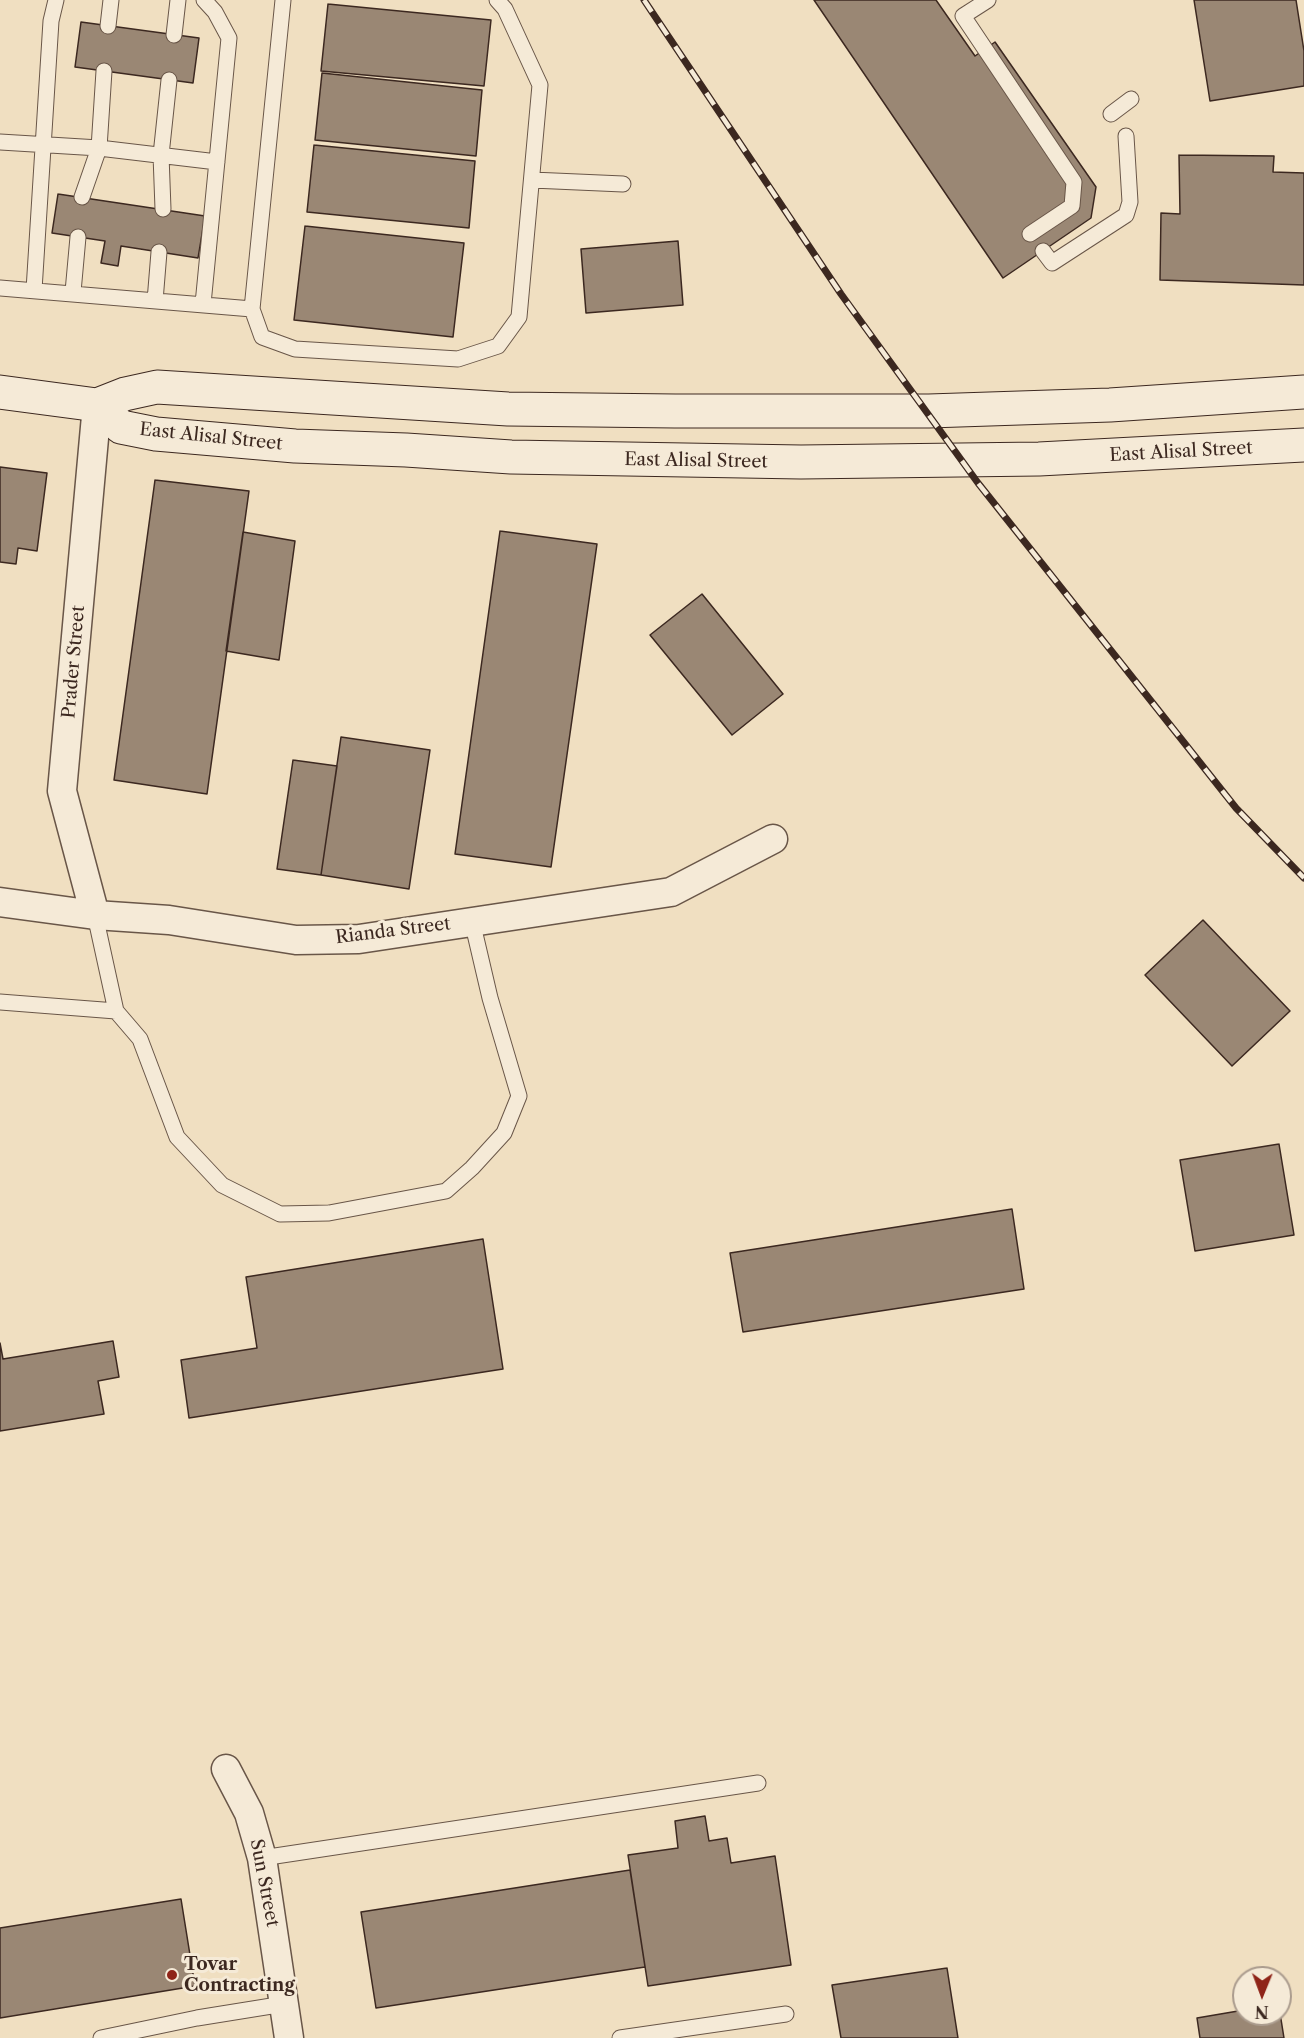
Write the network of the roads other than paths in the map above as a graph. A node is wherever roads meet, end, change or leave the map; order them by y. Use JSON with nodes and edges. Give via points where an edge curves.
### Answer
{"nodes":[{"id":1,"x":56,"y":0,"type":"edge"},
{"id":2,"x":111,"y":0,"type":"edge"},
{"id":3,"x":178,"y":0,"type":"edge"},
{"id":4,"x":204,"y":0,"type":"edge"},
{"id":5,"x":283,"y":0,"type":"edge"},
{"id":6,"x":497,"y":0,"type":"edge"},
{"id":7,"x":988,"y":0,"type":"edge"},
{"id":8,"x":108,"y":26,"type":"dead end"},
{"id":9,"x":174,"y":34,"type":"dead end"},
{"id":10,"x":104,"y":71,"type":"dead end"},
{"id":11,"x":169,"y":80,"type":"dead end"},
{"id":12,"x":1131,"y":99,"type":"dead end"},
{"id":13,"x":1112,"y":114,"type":"dead end"},
{"id":14,"x":1126,"y":136,"type":"dead end"},
{"id":15,"x":0,"y":142,"type":"edge"},
{"id":16,"x":44,"y":144,"type":"junction"},
{"id":17,"x":99,"y":148,"type":"junction"},
{"id":18,"x":160,"y":155,"type":"junction"},
{"id":19,"x":217,"y":162,"type":"junction"},
{"id":20,"x":532,"y":180,"type":"junction"},
{"id":21,"x":623,"y":184,"type":"dead end"},
{"id":22,"x":82,"y":197,"type":"dead end"},
{"id":23,"x":163,"y":209,"type":"dead end"},
{"id":24,"x":1030,"y":234,"type":"dead end"},
{"id":25,"x":78,"y":237,"type":"dead end"},
{"id":26,"x":1043,"y":251,"type":"dead end"},
{"id":27,"x":159,"y":252,"type":"dead end"},
{"id":28,"x":0,"y":288,"type":"edge"},
{"id":29,"x":34,"y":290,"type":"junction"},
{"id":30,"x":73,"y":292,"type":"junction"},
{"id":31,"x":155,"y":301,"type":"junction"},
{"id":32,"x":203,"y":304,"type":"junction"},
{"id":33,"x":252,"y":309,"type":"junction"},
{"id":34,"x":0,"y":392,"type":"edge"},
{"id":35,"x":1304,"y":392,"type":"edge"},
{"id":36,"x":97,"y":405,"type":"junction"},
{"id":37,"x":1304,"y":445,"type":"edge"},
{"id":38,"x":773,"y":839,"type":"dead end"},
{"id":39,"x":0,"y":902,"type":"edge"},
{"id":40,"x":95,"y":915,"type":"junction"},
{"id":41,"x":472,"y":921,"type":"junction"},
{"id":42,"x":0,"y":1002,"type":"edge"},
{"id":43,"x":116,"y":1011,"type":"junction"},
{"id":44,"x":226,"y":1768,"type":"dead end"},
{"id":45,"x":758,"y":1783,"type":"dead end"},
{"id":46,"x":262,"y":1858,"type":"junction"},
{"id":47,"x":284,"y":2004,"type":"junction"},
{"id":48,"x":786,"y":2014,"type":"dead end"},
{"id":49,"x":101,"y":2038,"type":"edge"},
{"id":50,"x":289,"y":2038,"type":"edge"},
{"id":51,"x":620,"y":2038,"type":"edge"}],
"edges":[{"from":1,"to":16,"type":"lane","via":[[51,21]]},
{"from":2,"to":8,"type":"lane"},
{"from":3,"to":9,"type":"lane"},
{"from":4,"to":19,"type":"lane","via":[[229,38]]},
{"from":5,"to":33,"type":"lane"},
{"from":6,"to":20,"type":"lane","via":[[505,9],[540,85]]},
{"from":7,"to":24,"type":"lane","via":[[963,16],[1074,182],[1072,206]]},
{"from":10,"to":17,"type":"lane"},
{"from":11,"to":18,"type":"lane"},
{"from":12,"to":13,"type":"lane"},
{"from":14,"to":26,"type":"lane","via":[[1130,202],[1126,215],[1052,263]]},
{"from":15,"to":16,"type":"lane"},
{"from":16,"to":17,"type":"lane"},
{"from":16,"to":29,"type":"lane"},
{"from":17,"to":18,"type":"lane"},
{"from":17,"to":22,"type":"lane"},
{"from":18,"to":19,"type":"lane"},
{"from":18,"to":23,"type":"lane"},
{"from":19,"to":32,"type":"lane"},
{"from":20,"to":21,"type":"lane"},
{"from":20,"to":33,"type":"lane","via":[[519,317],[498,346],[458,359],[295,349],[262,337]]},
{"from":25,"to":30,"type":"lane"},
{"from":27,"to":31,"type":"lane"},
{"from":28,"to":29,"type":"lane"},
{"from":29,"to":30,"type":"lane"},
{"from":30,"to":31,"type":"lane"},
{"from":31,"to":32,"type":"lane"},
{"from":32,"to":33,"type":"lane"},
{"from":34,"to":36,"type":"main road"},
{"from":35,"to":36,"type":"main road","via":[[940,411],[675,411],[508,409],[158,387]]},
{"from":36,"to":37,"type":"main road","name":"East Alisal Street","via":[[121,427],[156,434],[511,457],[801,462],[1004,459]]},
{"from":36,"to":40,"type":"street","name":"Prader Street","via":[[62,791]]},
{"from":38,"to":41,"type":"street","name":"Rianda Street","via":[[671,892]]},
{"from":39,"to":40,"type":"street","name":"Rianda Street"},
{"from":40,"to":41,"type":"street","name":"Rianda Street","via":[[169,920],[296,940],[359,939]]},
{"from":40,"to":43,"type":"lane"},
{"from":41,"to":43,"type":"lane","via":[[519,1096],[504,1132],[446,1191],[329,1213],[280,1214],[222,1185],[177,1137],[140,1039]]},
{"from":42,"to":43,"type":"lane"},
{"from":44,"to":46,"type":"street","name":"Sun Street","via":[[249,1814]]},
{"from":45,"to":46,"type":"lane"},
{"from":46,"to":47,"type":"street","name":"Sun Street"},
{"from":47,"to":49,"type":"lane"},
{"from":47,"to":50,"type":"street","name":"Sun Street"},
{"from":48,"to":51,"type":"lane"}]}
